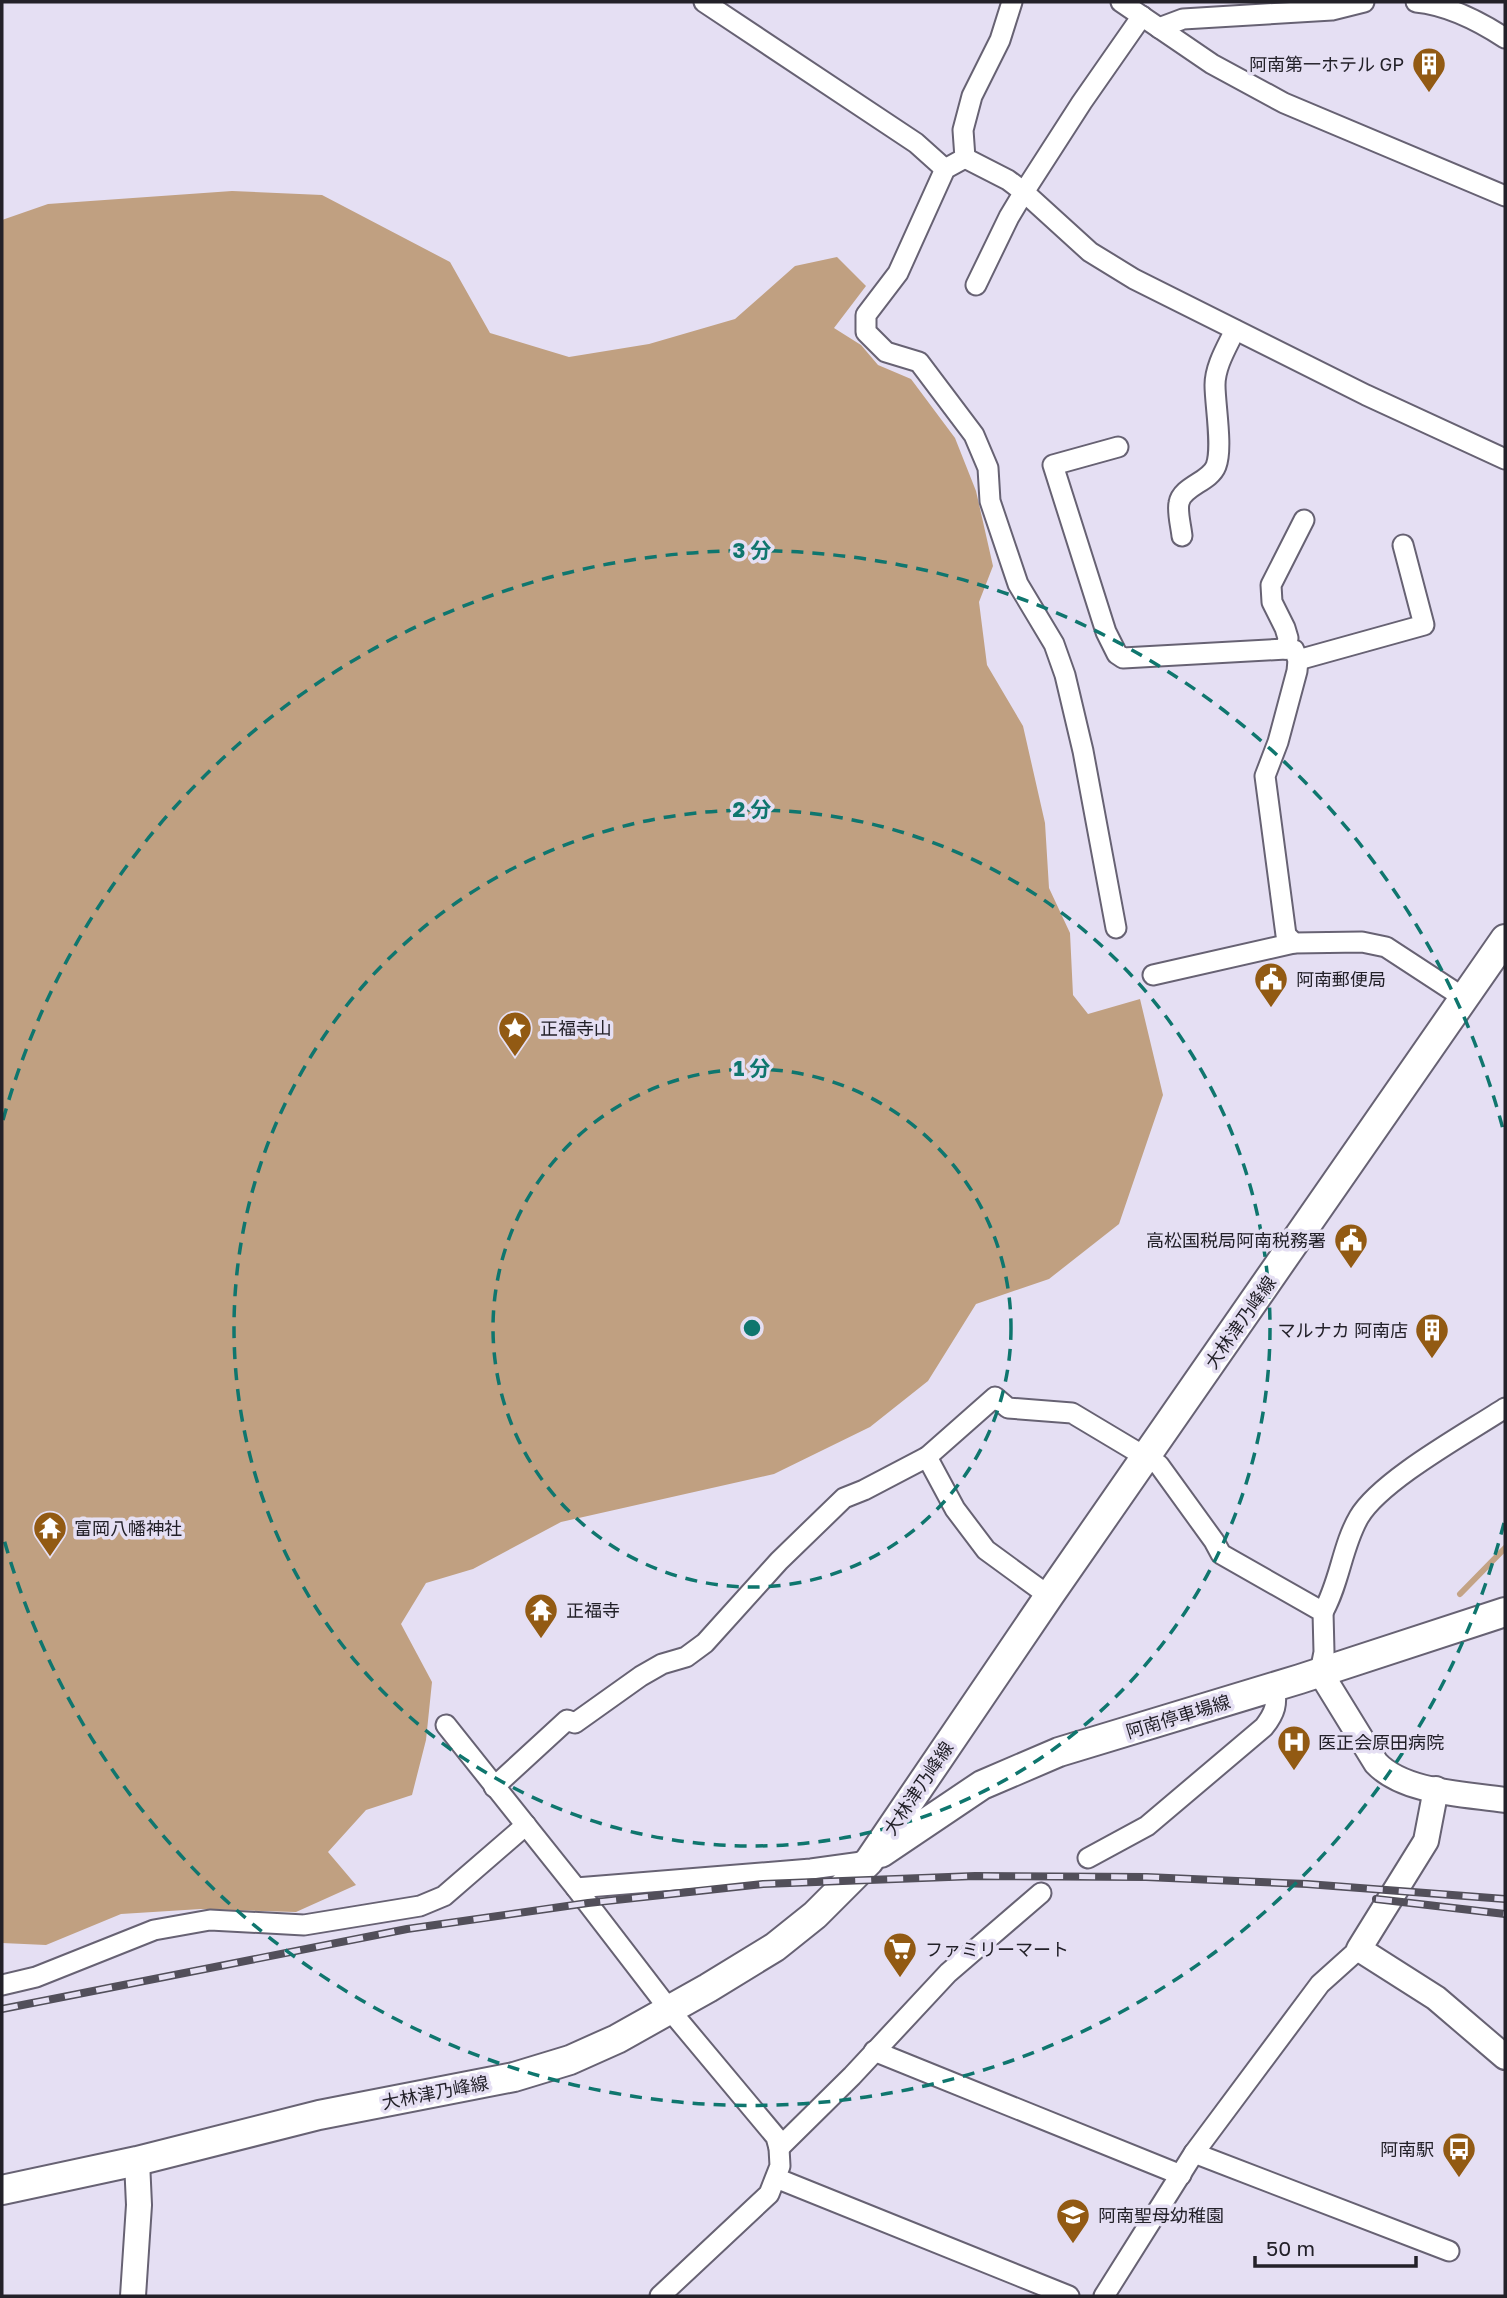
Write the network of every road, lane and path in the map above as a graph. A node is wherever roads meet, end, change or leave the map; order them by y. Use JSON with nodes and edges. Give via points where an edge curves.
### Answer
{"nodes":[{"id":1,"x":704,"y":2,"type":"edge"},
{"id":2,"x":1012,"y":2,"type":"edge"},
{"id":3,"x":1121,"y":2,"type":"edge"},
{"id":4,"x":1364,"y":2,"type":"edge"},
{"id":5,"x":1416,"y":2,"type":"edge"},
{"id":6,"x":1142,"y":16,"type":"junction"},
{"id":7,"x":1159,"y":27,"type":"junction"},
{"id":8,"x":1505,"y":38,"type":"edge"},
{"id":9,"x":965,"y":158,"type":"junction"},
{"id":10,"x":945,"y":169,"type":"junction"},
{"id":11,"x":1024,"y":191,"type":"junction"},
{"id":12,"x":1505,"y":196,"type":"edge"},
{"id":13,"x":976,"y":285,"type":"dead end"},
{"id":14,"x":1235,"y":330,"type":"junction"},
{"id":15,"x":1118,"y":447,"type":"dead end"},
{"id":16,"x":1505,"y":459,"type":"edge"},
{"id":17,"x":1304,"y":520,"type":"dead end"},
{"id":18,"x":1182,"y":536,"type":"dead end"},
{"id":19,"x":1404,"y":545,"type":"dead end"},
{"id":20,"x":1292,"y":654,"type":"junction"},
{"id":21,"x":1116,"y":928,"type":"dead end"},
{"id":22,"x":1505,"y":939,"type":"edge"},
{"id":23,"x":1294,"y":943,"type":"junction"},
{"id":24,"x":1153,"y":975,"type":"dead end"},
{"id":25,"x":1464,"y":998,"type":"junction"},
{"id":26,"x":1505,"y":1408,"type":"edge"},
{"id":27,"x":927,"y":1457,"type":"junction"},
{"id":28,"x":1146,"y":1457,"type":"junction"},
{"id":29,"x":1049,"y":1596,"type":"junction"},
{"id":30,"x":1323,"y":1612,"type":"junction"},
{"id":31,"x":1505,"y":1612,"type":"edge"},
{"id":32,"x":1320,"y":1672,"type":"junction"},
{"id":33,"x":1274,"y":1686,"type":"junction"},
{"id":34,"x":446,"y":1725,"type":"dead end"},
{"id":35,"x":494,"y":1787,"type":"junction"},
{"id":36,"x":1436,"y":1789,"type":"junction"},
{"id":37,"x":1505,"y":1800,"type":"edge"},
{"id":38,"x":526,"y":1825,"type":"junction"},
{"id":39,"x":1088,"y":1858,"type":"dead end"},
{"id":40,"x":869,"y":1861,"type":"junction"},
{"id":41,"x":576,"y":1888,"type":"junction"},
{"id":42,"x":1041,"y":1893,"type":"dead end"},
{"id":43,"x":1359,"y":1949,"type":"junction"},
{"id":44,"x":2,"y":1985,"type":"edge"},
{"id":45,"x":669,"y":2010,"type":"junction"},
{"id":46,"x":874,"y":2051,"type":"junction"},
{"id":47,"x":1505,"y":2057,"type":"edge"},
{"id":48,"x":779,"y":2147,"type":"junction"},
{"id":49,"x":1195,"y":2153,"type":"junction"},
{"id":50,"x":137,"y":2161,"type":"junction"},
{"id":51,"x":1181,"y":2175,"type":"junction"},
{"id":52,"x":776,"y":2178,"type":"junction"},
{"id":53,"x":2,"y":2190,"type":"edge"},
{"id":54,"x":1449,"y":2251,"type":"dead end"},
{"id":55,"x":133,"y":2296,"type":"edge"},
{"id":56,"x":660,"y":2296,"type":"edge"},
{"id":57,"x":1069,"y":2296,"type":"edge"},
{"id":58,"x":1104,"y":2296,"type":"edge"}],
"edges":[{"from":1,"to":10,"type":"street","via":[[916,143]]},
{"from":2,"to":9,"type":"street","via":[[1000,40],[972,96],[963,130]]},
{"from":3,"to":6,"type":"street"},
{"from":4,"to":7,"type":"street","via":[[1332,10],[1183,19]]},
{"from":5,"to":8,"type":"street","via":[[1483,24]]},
{"from":6,"to":7,"type":"street"},
{"from":6,"to":11,"type":"street"},
{"from":7,"to":12,"type":"street","via":[[1212,64],[1284,103]]},
{"from":9,"to":10,"type":"street"},
{"from":9,"to":11,"type":"street"},
{"from":10,"to":21,"type":"street","via":[[898,273],[866,315],[866,332],[886,352],[919,362],[974,435],[988,468],[990,501],[1018,584],[1054,645],[1065,675]]},
{"from":11,"to":13,"type":"street"},
{"from":11,"to":14,"type":"street","via":[[1090,251],[1134,279]]},
{"from":14,"to":16,"type":"street"},
{"from":14,"to":18,"type":"street","via":[[1214,383],[1217,465],[1183,495],[1179,504]]},
{"from":15,"to":20,"type":"street","via":[[1053,465],[1117,654]]},
{"from":17,"to":20,"type":"street","via":[[1271,584],[1272,603]]},
{"from":19,"to":20,"type":"street","via":[[1424,625]]},
{"from":20,"to":23,"type":"street","via":[[1297,671],[1265,776],[1286,935]]},
{"from":22,"to":25,"type":"main road","name":"大林津乃峰線"},
{"from":23,"to":24,"type":"street"},
{"from":23,"to":25,"type":"street","via":[[1362,942],[1386,947]]},
{"from":25,"to":28,"type":"main road","name":"大林津乃峰線"},
{"from":26,"to":30,"type":"street","via":[[1430,1456],[1359,1516]]},
{"from":27,"to":28,"type":"street","via":[[995,1397],[1008,1408],[1073,1413]]},
{"from":27,"to":29,"type":"street","via":[[955,1509],[986,1550]]},
{"from":27,"to":35,"type":"street","via":[[844,1498],[705,1643],[686,1657],[641,1676],[575,1723],[567,1720]]},
{"from":28,"to":29,"type":"main road","name":"大林津乃峰線"},
{"from":28,"to":30,"type":"street","via":[[1167,1473],[1221,1554]]},
{"from":29,"to":40,"type":"main road","name":"大林津乃峰線"},
{"from":30,"to":32,"type":"street"},
{"from":31,"to":32,"type":"main road","name":"阿南停車場線"},
{"from":32,"to":33,"type":"main road","name":"阿南停車場線"},
{"from":32,"to":36,"type":"street","via":[[1386,1774]]},
{"from":33,"to":39,"type":"street","via":[[1274,1714],[1264,1727],[1147,1826]]},
{"from":33,"to":40,"type":"main road","name":"阿南停車場線","via":[[1059,1752],[982,1786]]},
{"from":34,"to":35,"type":"street"},
{"from":35,"to":38,"type":"street"},
{"from":36,"to":37,"type":"street"},
{"from":36,"to":43,"type":"street","via":[[1426,1841]]},
{"from":38,"to":41,"type":"street"},
{"from":38,"to":44,"type":"street","via":[[444,1896],[420,1906],[304,1925],[210,1920],[154,1930],[36,1978]]},
{"from":40,"to":41,"type":"street"},
{"from":40,"to":45,"type":"main road","name":"大林津乃峰線","via":[[816,1915],[775,1947]]},
{"from":41,"to":45,"type":"street"},
{"from":42,"to":46,"type":"street","via":[[948,1973]]},
{"from":43,"to":47,"type":"street","via":[[1436,1998]]},
{"from":43,"to":49,"type":"street","via":[[1320,1984]]},
{"from":45,"to":48,"type":"street","via":[[776,2137]]},
{"from":45,"to":50,"type":"main road","name":"大林津乃峰線","via":[[617,2039],[526,2074],[319,2115]]},
{"from":46,"to":48,"type":"street"},
{"from":46,"to":51,"type":"street"},
{"from":48,"to":52,"type":"street"},
{"from":49,"to":51,"type":"street"},
{"from":49,"to":54,"type":"street"},
{"from":50,"to":53,"type":"main road","name":"大林津乃峰線"},
{"from":50,"to":55,"type":"street"},
{"from":51,"to":58,"type":"street"},
{"from":52,"to":56,"type":"street","via":[[769,2194]]},
{"from":52,"to":57,"type":"street"}]}
